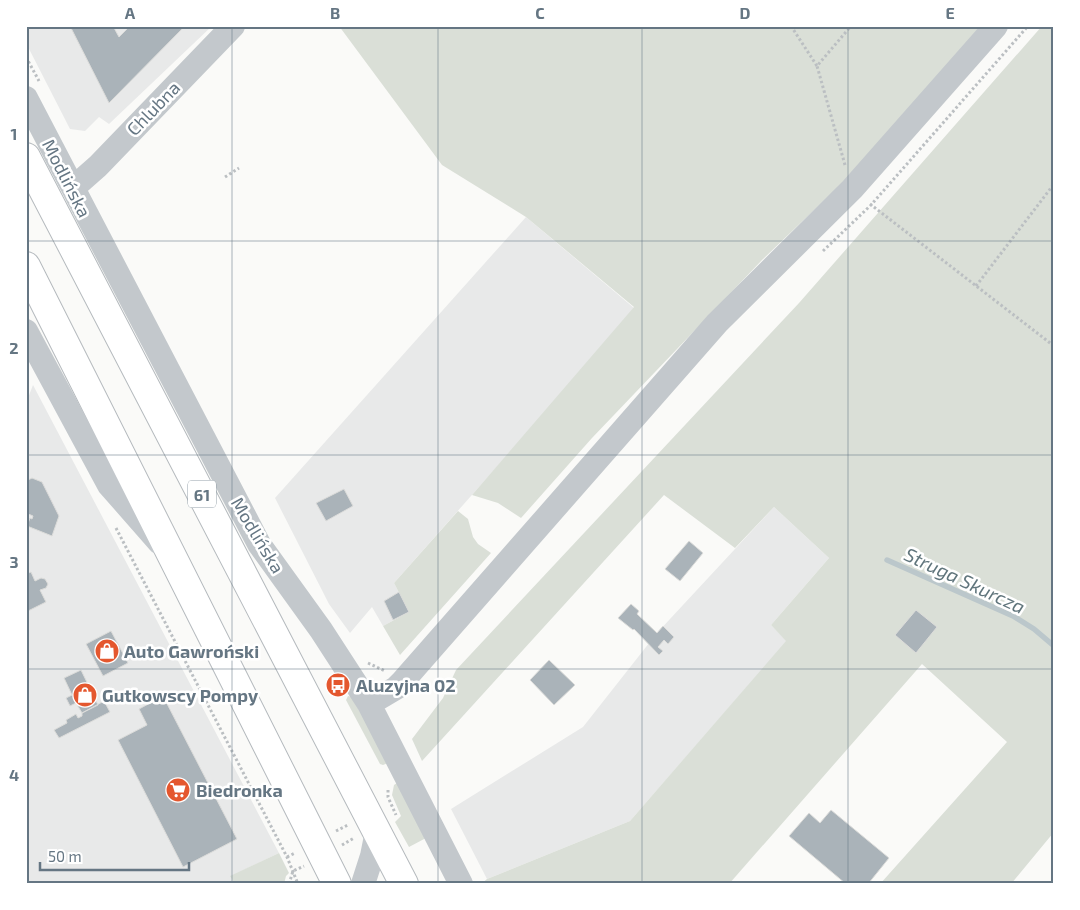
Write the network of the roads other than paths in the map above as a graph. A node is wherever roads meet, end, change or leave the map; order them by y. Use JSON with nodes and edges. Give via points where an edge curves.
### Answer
{"nodes":[{"id":1,"x":232,"y":26,"type":"edge"},
{"id":2,"x":996,"y":26,"type":"edge"},
{"id":3,"x":26,"y":98,"type":"edge"},
{"id":4,"x":26,"y":157,"type":"edge"},
{"id":5,"x":73,"y":188,"type":"junction"},
{"id":6,"x":26,"y":266,"type":"edge"},
{"id":7,"x":26,"y":330,"type":"edge"},
{"id":8,"x":174,"y":560,"type":"junction"},
{"id":9,"x":369,"y":704,"type":"junction"},
{"id":10,"x":369,"y":833,"type":"junction"},
{"id":11,"x":337,"y":884,"type":"edge"},
{"id":12,"x":363,"y":884,"type":"edge"},
{"id":13,"x":404,"y":884,"type":"edge"},
{"id":14,"x":461,"y":884,"type":"edge"}],
"edges":[{"from":1,"to":5,"type":"street","name":"Chlubna"},
{"from":2,"to":9,"type":"street","via":[[852,189],[717,323],[403,681]]},
{"from":3,"to":5,"type":"street","name":"Modlińska"},
{"from":4,"to":10,"type":"main road","name":"Modlińska","number":"61","via":[[283,649],[343,769]]},
{"from":5,"to":9,"type":"street","name":"Modlińska","via":[[260,544]]},
{"from":6,"to":8,"type":"main road"},
{"from":7,"to":8,"type":"street","via":[[109,486]]},
{"from":8,"to":11,"type":"main road"},
{"from":9,"to":14,"type":"street","name":"Modlińska"},
{"from":10,"to":12,"type":"street","via":[[372,856]]},
{"from":10,"to":13,"type":"main road","name":"Modlińska","number":"61"}]}
